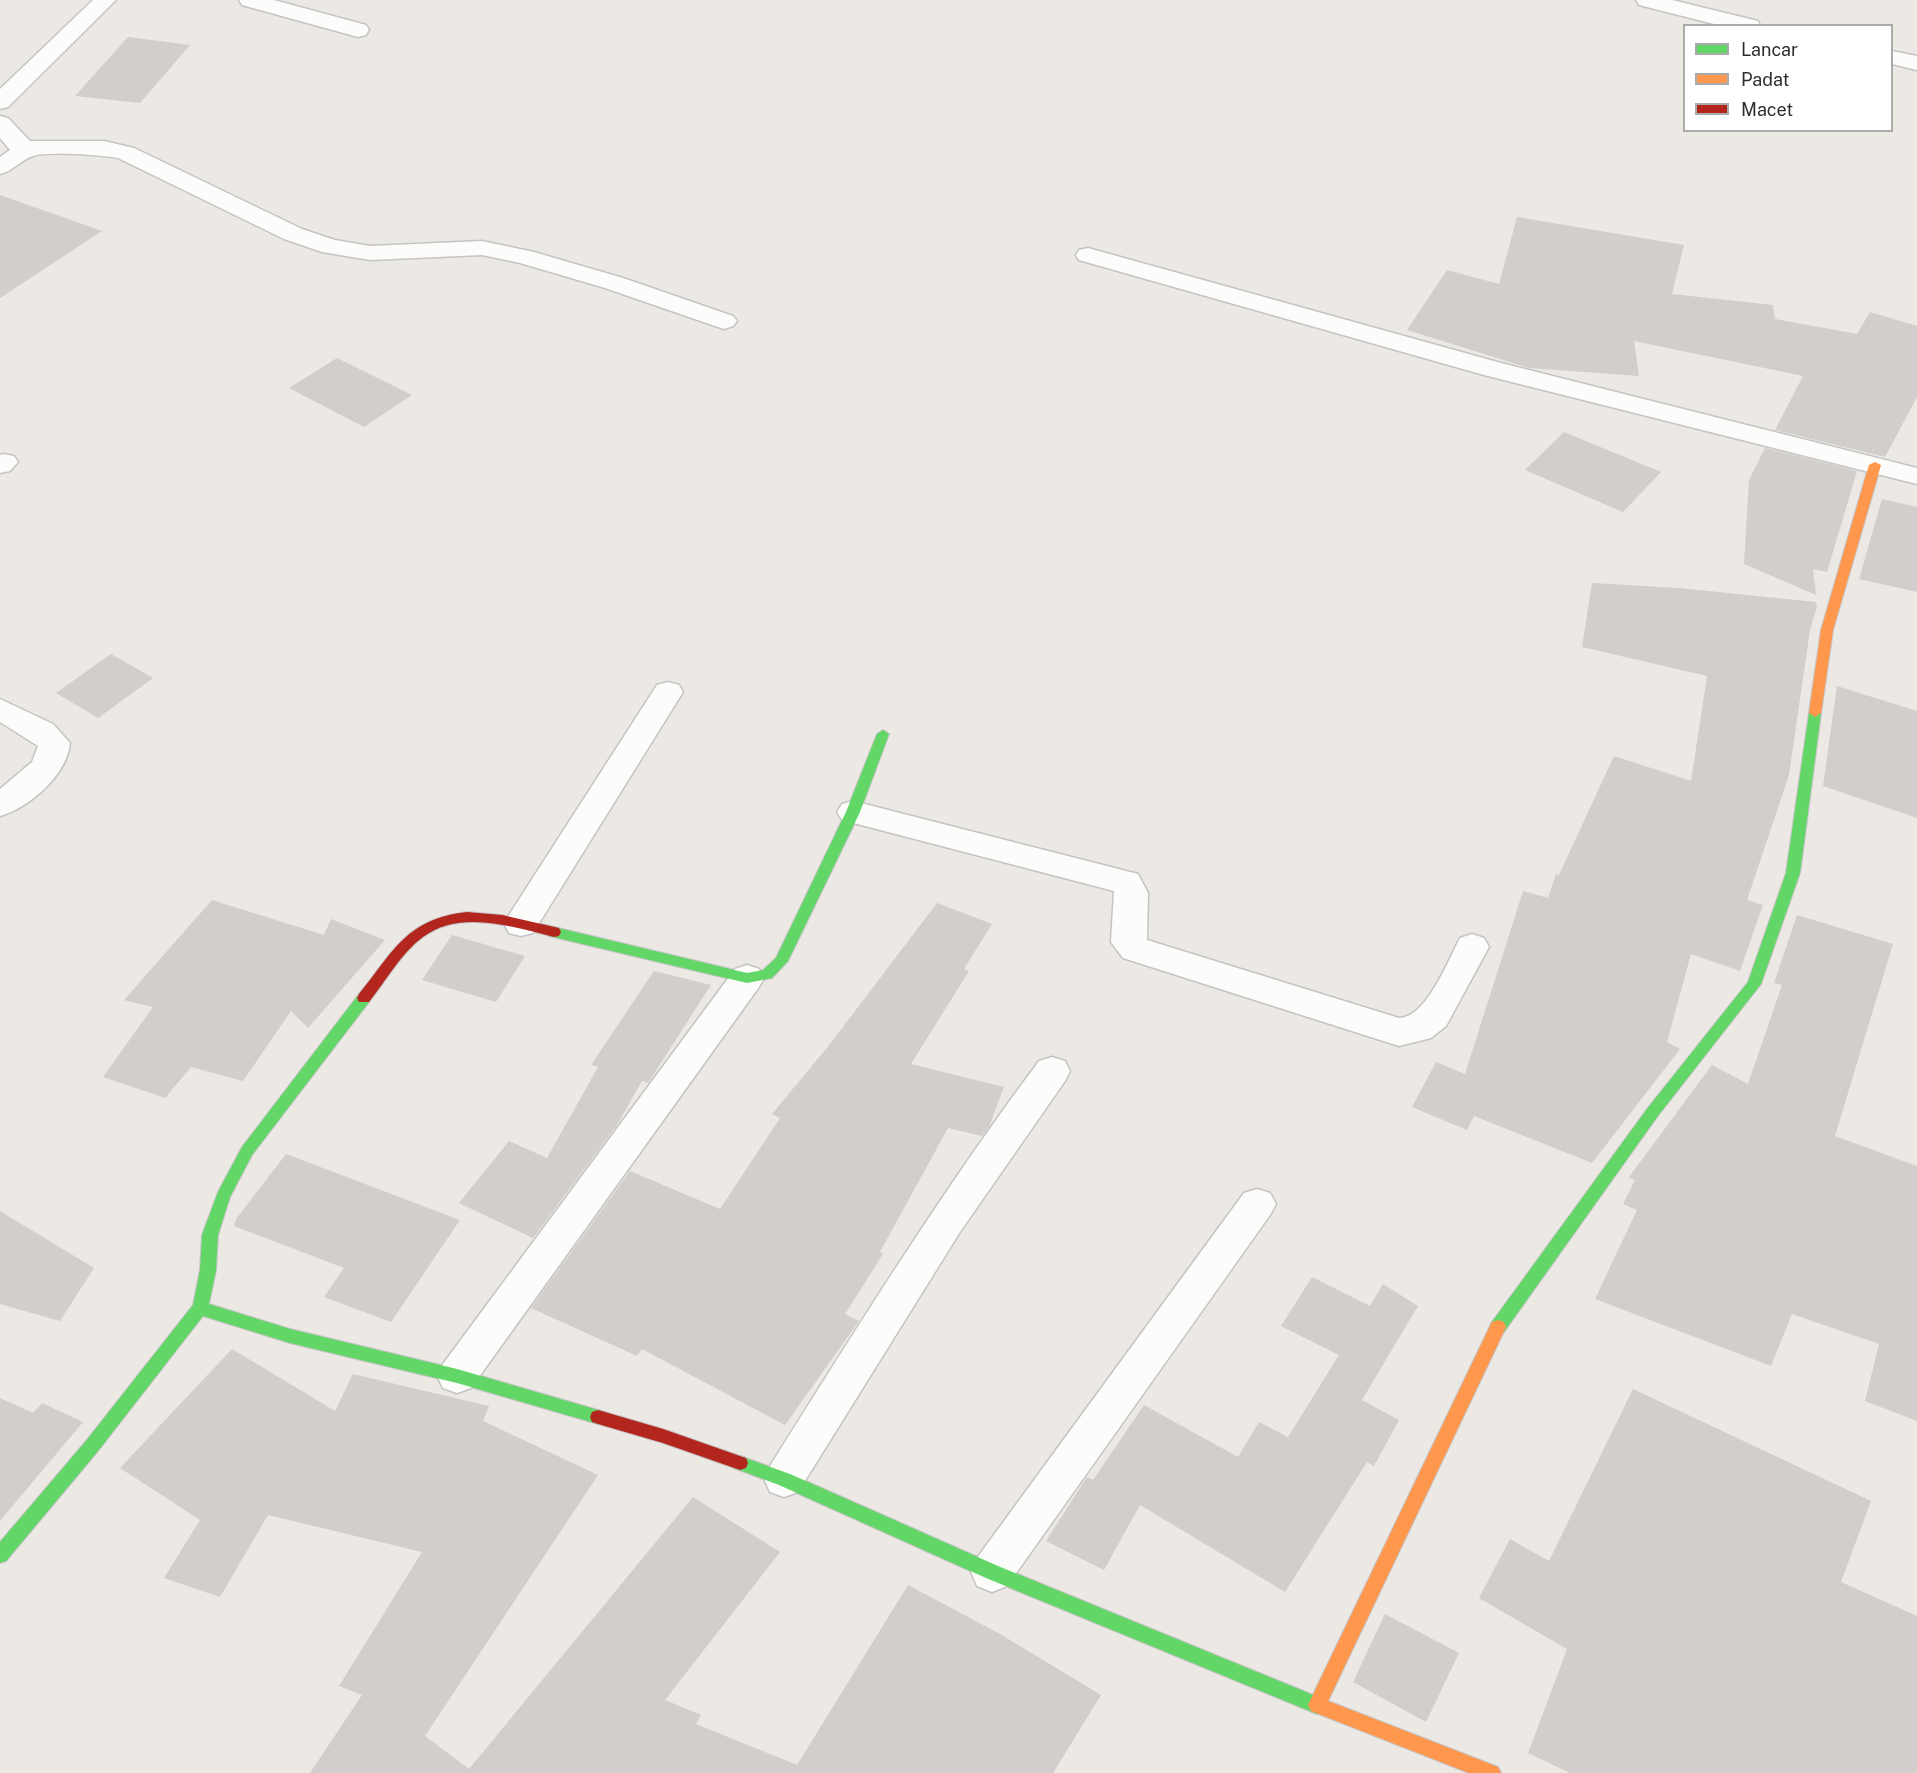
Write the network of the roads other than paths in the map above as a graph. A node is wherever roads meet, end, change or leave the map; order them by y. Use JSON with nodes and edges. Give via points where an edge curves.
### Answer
{"nodes":[{"id":1,"x":105,"y":0,"type":"edge"},
{"id":2,"x":250,"y":0,"type":"edge"},
{"id":3,"x":1647,"y":0,"type":"edge"},
{"id":4,"x":1742,"y":24,"type":"edge"},
{"id":5,"x":358,"y":30,"type":"dead end"},
{"id":6,"x":1893,"y":58,"type":"edge"},
{"id":7,"x":1917,"y":63,"type":"edge"},
{"id":8,"x":0,"y":102,"type":"edge"},
{"id":9,"x":0,"y":123,"type":"edge"},
{"id":10,"x":29,"y":148,"type":"junction"},
{"id":11,"x":0,"y":167,"type":"edge"},
{"id":12,"x":1088,"y":255,"type":"dead end"},
{"id":13,"x":724,"y":321,"type":"dead end"},
{"id":14,"x":1875,"y":465,"type":"junction"},
{"id":15,"x":1917,"y":476,"type":"edge"},
{"id":16,"x":668,"y":692,"type":"dead end"},
{"id":17,"x":0,"y":709,"type":"edge"},
{"id":18,"x":884,"y":734,"type":"dead end"},
{"id":19,"x":0,"y":805,"type":"edge"},
{"id":20,"x":853,"y":812,"type":"junction"},
{"id":21,"x":521,"y":924,"type":"junction"},
{"id":22,"x":1472,"y":947,"type":"dead end"},
{"id":23,"x":747,"y":978,"type":"junction"},
{"id":24,"x":1052,"y":1071,"type":"dead end"},
{"id":25,"x":1257,"y":1204,"type":"dead end"},
{"id":26,"x":200,"y":1308,"type":"junction"},
{"id":27,"x":457,"y":1376,"type":"junction"},
{"id":28,"x":784,"y":1479,"type":"junction"},
{"id":29,"x":0,"y":1555,"type":"edge"},
{"id":30,"x":992,"y":1572,"type":"junction"},
{"id":31,"x":1317,"y":1706,"type":"junction"},
{"id":32,"x":1492,"y":1773,"type":"edge"}],
"edges":[{"from":1,"to":8,"type":"street"},
{"from":2,"to":5,"type":"street"},
{"from":3,"to":4,"type":"street"},
{"from":6,"to":7,"type":"street"},
{"from":9,"to":10,"type":"street","via":[[18,145]]},
{"from":10,"to":11,"type":"street"},
{"from":10,"to":13,"type":"street","via":[[104,148],[126,153],[293,234],[331,247],[370,253],[482,248],[614,283]]},
{"from":12,"to":14,"type":"street","via":[[1483,366]]},
{"from":14,"to":15,"type":"street"},
{"from":14,"to":31,"type":"street","via":[[1827,630],[1793,873],[1754,984],[1652,1113],[1500,1324]]},
{"from":16,"to":21,"type":"street"},
{"from":17,"to":19,"type":"street","via":[[42,732],[54,743],[55,753],[49,763]]},
{"from":18,"to":20,"type":"street"},
{"from":20,"to":22,"type":"street","via":[[1113,878],[1126,884],[1131,893],[1128,942],[1135,949],[1400,1032],[1425,1026],[1434,1017]]},
{"from":20,"to":23,"type":"street","via":[[774,972]]},
{"from":21,"to":23,"type":"street"},
{"from":21,"to":26,"type":"street","via":[[469,916],[441,921],[417,934],[247,1151],[223,1196],[210,1234]]},
{"from":23,"to":27,"type":"street"},
{"from":24,"to":28,"type":"street","via":[[930,1245]]},
{"from":25,"to":30,"type":"street"},
{"from":26,"to":27,"type":"street","via":[[290,1336]]},
{"from":26,"to":29,"type":"street"},
{"from":27,"to":28,"type":"street","via":[[663,1436]]},
{"from":28,"to":30,"type":"street"},
{"from":30,"to":31,"type":"street"},
{"from":31,"to":32,"type":"street"}]}
